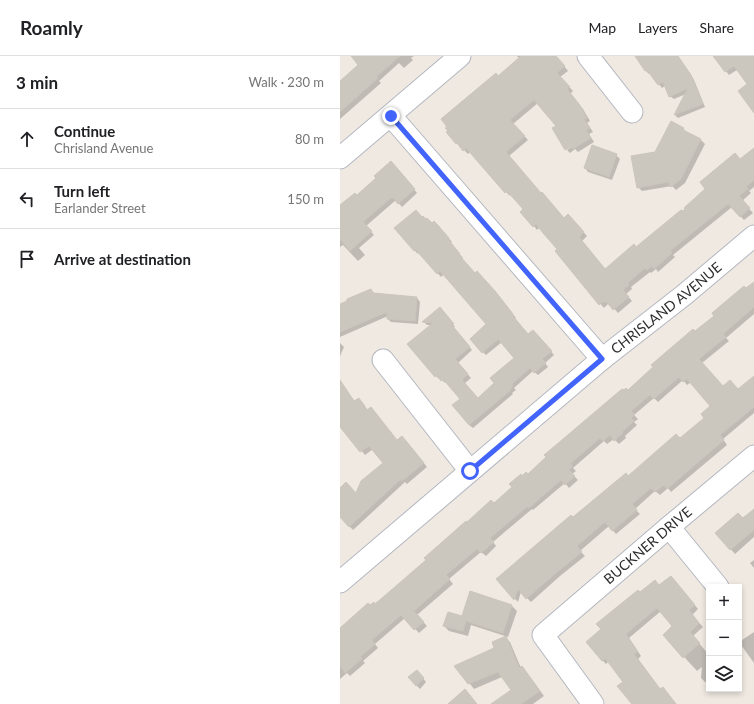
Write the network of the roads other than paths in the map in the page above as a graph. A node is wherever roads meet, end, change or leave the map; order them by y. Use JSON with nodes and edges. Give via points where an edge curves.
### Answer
{"nodes":[{"id":1,"x":460,"y":56,"type":"edge"},
{"id":2,"x":588,"y":56,"type":"edge"},
{"id":3,"x":632,"y":112,"type":"dead end"},
{"id":4,"x":391,"y":116,"type":"junction"},
{"id":5,"x":340,"y":158,"type":"edge"},
{"id":6,"x":754,"y":236,"type":"edge"},
{"id":7,"x":602,"y":359,"type":"junction"},
{"id":8,"x":383,"y":360,"type":"dead end"},
{"id":9,"x":754,"y":456,"type":"edge"},
{"id":10,"x":470,"y":471,"type":"junction"},
{"id":11,"x":669,"y":527,"type":"junction"},
{"id":12,"x":340,"y":582,"type":"edge"},
{"id":13,"x":716,"y":584,"type":"edge"},
{"id":14,"x":583,"y":700,"type":"edge"}],
"edges":[{"from":1,"to":4,"type":"street"},
{"from":2,"to":3,"type":"street"},
{"from":4,"to":5,"type":"street"},
{"from":4,"to":7,"type":"street"},
{"from":6,"to":7,"type":"street","name":"CHRISLAND AVENUE"},
{"from":7,"to":10,"type":"street","name":"CHRISLAND AVENUE"},
{"from":8,"to":10,"type":"street"},
{"from":9,"to":11,"type":"street","name":"BUCKNER DRIVE"},
{"from":10,"to":12,"type":"street","name":"CHRISLAND AVENUE"},
{"from":11,"to":13,"type":"street"},
{"from":11,"to":14,"type":"street","name":"BUCKNER DRIVE","via":[[543,635]]}]}
